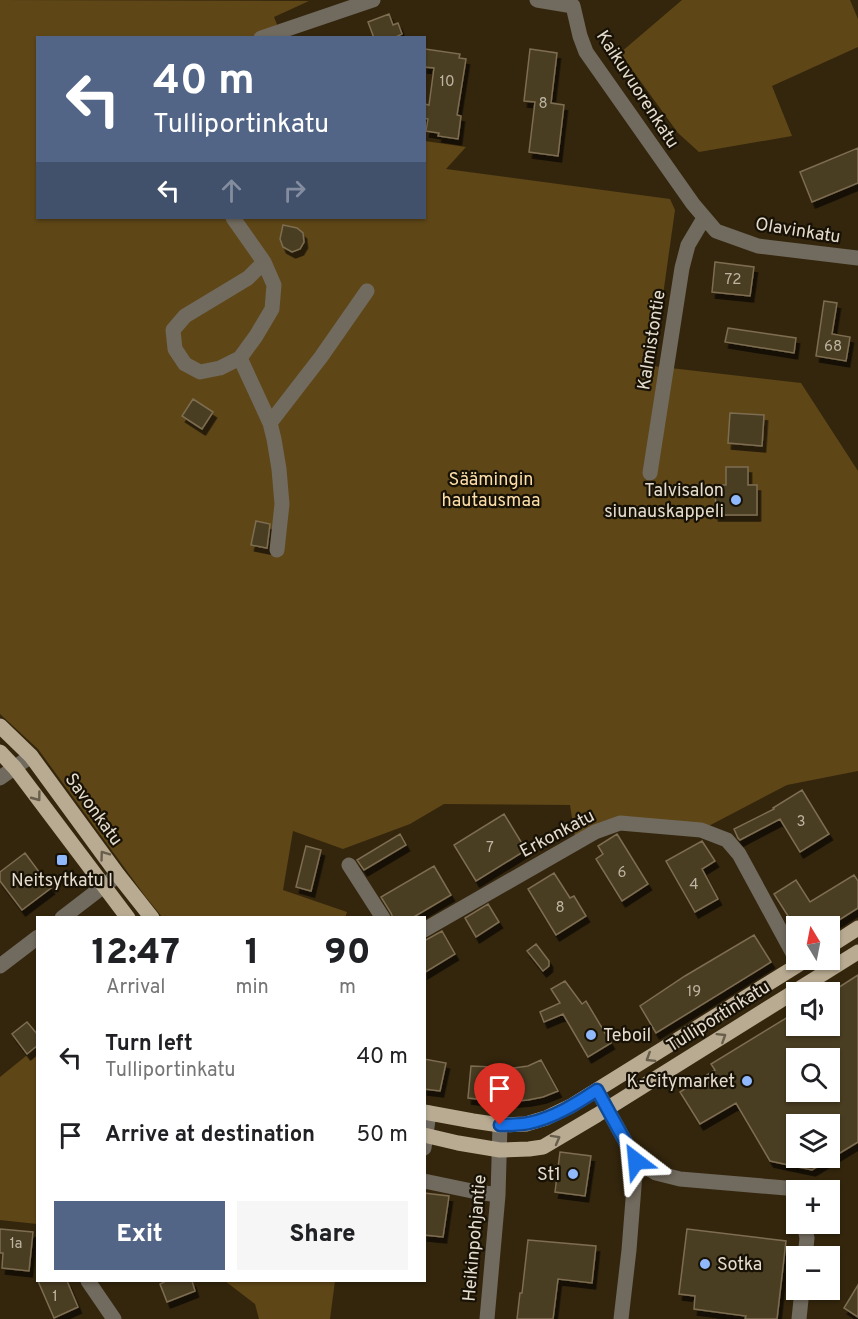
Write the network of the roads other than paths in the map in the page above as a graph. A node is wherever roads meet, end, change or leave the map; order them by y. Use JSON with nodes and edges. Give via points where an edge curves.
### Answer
{"nodes":[{"id":1,"x":373,"y":0,"type":"edge"},
{"id":2,"x":537,"y":0,"type":"edge"},
{"id":3,"x":574,"y":3,"type":"edge"},
{"id":4,"x":267,"y":36,"type":"edge"},
{"id":5,"x":704,"y":218,"type":"junction"},
{"id":6,"x":234,"y":219,"type":"edge"},
{"id":7,"x":858,"y":258,"type":"edge"},
{"id":8,"x":264,"y":261,"type":"junction"},
{"id":9,"x":367,"y":291,"type":"dead end"},
{"id":10,"x":240,"y":358,"type":"junction"},
{"id":11,"x":270,"y":423,"type":"junction"},
{"id":12,"x":650,"y":474,"type":"dead end"},
{"id":13,"x":277,"y":550,"type":"dead end"},
{"id":14,"x":0,"y":726,"type":"edge"},
{"id":15,"x":0,"y":752,"type":"edge"},
{"id":16,"x":31,"y":756,"type":"junction"},
{"id":17,"x":15,"y":768,"type":"junction"},
{"id":18,"x":0,"y":778,"type":"edge"},
{"id":19,"x":349,"y":865,"type":"dead end"},
{"id":20,"x":118,"y":875,"type":"junction"},
{"id":21,"x":103,"y":886,"type":"junction"},
{"id":22,"x":65,"y":916,"type":"edge"},
{"id":23,"x":126,"y":916,"type":"edge"},
{"id":24,"x":150,"y":916,"type":"edge"},
{"id":25,"x":382,"y":916,"type":"edge"},
{"id":26,"x":858,"y":928,"type":"edge"},
{"id":27,"x":426,"y":929,"type":"edge"},
{"id":28,"x":786,"y":936,"type":"edge"},
{"id":29,"x":36,"y":939,"type":"edge"},
{"id":30,"x":840,"y":940,"type":"edge"},
{"id":31,"x":858,"y":952,"type":"edge"},
{"id":32,"x":0,"y":966,"type":"edge"},
{"id":33,"x":786,"y":970,"type":"edge"},
{"id":34,"x":804,"y":970,"type":"edge"},
{"id":35,"x":810,"y":982,"type":"joint"},
{"id":36,"x":786,"y":997,"type":"edge"},
{"id":37,"x":597,"y":1090,"type":"junction"},
{"id":38,"x":607,"y":1109,"type":"junction"},
{"id":39,"x":427,"y":1112,"type":"edge"},
{"id":40,"x":500,"y":1125,"type":"junction"},
{"id":41,"x":426,"y":1139,"type":"edge"},
{"id":42,"x":500,"y":1150,"type":"junction"},
{"id":43,"x":636,"y":1161,"type":"junction"},
{"id":44,"x":426,"y":1181,"type":"edge"},
{"id":45,"x":786,"y":1188,"type":"edge"},
{"id":46,"x":498,"y":1195,"type":"junction"},
{"id":47,"x":89,"y":1282,"type":"edge"},
{"id":48,"x":801,"y":1300,"type":"edge"},
{"id":49,"x":114,"y":1319,"type":"edge"},
{"id":50,"x":487,"y":1319,"type":"edge"},
{"id":51,"x":621,"y":1319,"type":"edge"},
{"id":52,"x":800,"y":1319,"type":"edge"}],
"edges":[{"from":1,"to":4,"type":"street"},
{"from":2,"to":3,"type":"street","name":"Kaikuvuorenkatu"},
{"from":3,"to":5,"type":"street","name":"Kaikuvuorenkatu","via":[[586,52]]},
{"from":5,"to":7,"type":"street","name":"Olavinkatu","via":[[716,231],[758,246]]},
{"from":5,"to":12,"type":"street","name":"Kalmistontie","via":[[688,245],[682,268]]},
{"from":6,"to":8,"type":"street"},
{"from":8,"to":10,"type":"street","via":[[274,285],[272,309]]},
{"from":8,"to":10,"type":"street","via":[[248,278],[185,316],[172,330],[175,349],[185,364],[200,372]]},
{"from":9,"to":11,"type":"street"},
{"from":10,"to":11,"type":"street"},
{"from":11,"to":13,"type":"street","via":[[282,504]]},
{"from":14,"to":16,"type":"main road","name":"Savonkatu"},
{"from":15,"to":17,"type":"main road"},
{"from":16,"to":17,"type":"street"},
{"from":20,"to":16,"type":"main road","name":"Savonkatu","one_way":true},
{"from":17,"to":18,"type":"street"},
{"from":17,"to":21,"type":"main road","one_way":true},
{"from":19,"to":25,"type":"street"},
{"from":20,"to":21,"type":"street"},
{"from":20,"to":24,"type":"main road","name":"Savonkatu"},
{"from":21,"to":22,"type":"street"},
{"from":21,"to":23,"type":"main road"},
{"from":26,"to":30,"type":"main road"},
{"from":27,"to":28,"type":"street","name":"Erkonkatu","via":[[595,832],[620,823],[701,830],[727,840]]},
{"from":29,"to":32,"type":"street"},
{"from":31,"to":35,"type":"main road","name":"Tulliportinkatu"},
{"from":33,"to":37,"type":"main road","name":"Tulliportinkatu","one_way":true},
{"from":34,"to":35,"type":"street","name":"Erkonkatu"},
{"from":38,"to":36,"type":"main road","name":"Tulliportinkatu","one_way":true},
{"from":37,"to":38,"type":"street"},
{"from":37,"to":40,"type":"main road","name":"Tulliportinkatu","via":[[546,1118]]},
{"from":42,"to":38,"type":"main road","name":"Tulliportinkatu","one_way":true,"via":[[543,1147]]},
{"from":38,"to":43,"type":"street"},
{"from":39,"to":40,"type":"main road"},
{"from":40,"to":42,"type":"street","name":"Heikinpohjantie"},
{"from":41,"to":42,"type":"main road"},
{"from":42,"to":46,"type":"street","name":"Heikinpohjantie"},
{"from":43,"to":45,"type":"street","via":[[656,1173],[680,1179]]},
{"from":43,"to":51,"type":"street"},
{"from":44,"to":46,"type":"street"},
{"from":46,"to":50,"type":"street","name":"Heikinpohjantie"},
{"from":47,"to":49,"type":"street"},
{"from":48,"to":52,"type":"street"}]}
